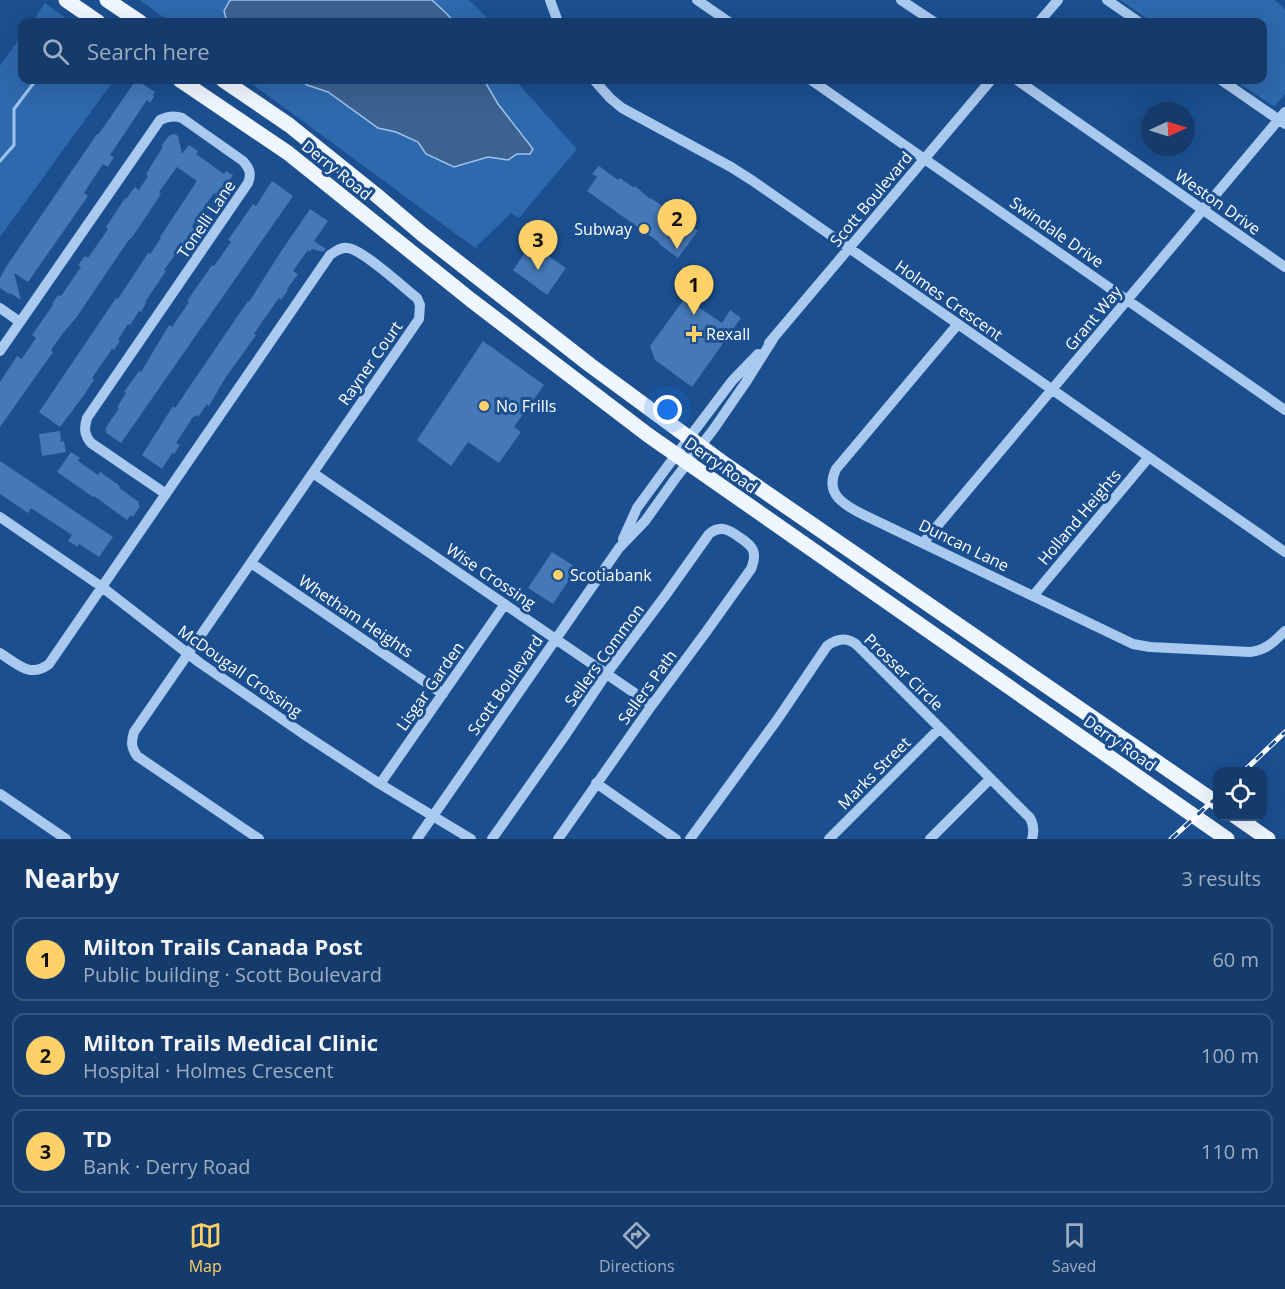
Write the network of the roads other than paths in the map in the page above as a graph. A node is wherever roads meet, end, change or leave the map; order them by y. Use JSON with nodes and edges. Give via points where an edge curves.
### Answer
{"nodes":[{"id":1,"x":66,"y":0,"type":"edge"},
{"id":2,"x":107,"y":0,"type":"edge"},
{"id":3,"x":550,"y":0,"type":"edge"},
{"id":4,"x":697,"y":0,"type":"edge"},
{"id":5,"x":901,"y":0,"type":"edge"},
{"id":6,"x":1058,"y":0,"type":"edge"},
{"id":7,"x":1107,"y":0,"type":"edge"},
{"id":8,"x":92,"y":18,"type":"edge"},
{"id":9,"x":134,"y":18,"type":"edge"},
{"id":10,"x":557,"y":18,"type":"edge"},
{"id":11,"x":723,"y":18,"type":"edge"},
{"id":12,"x":928,"y":18,"type":"edge"},
{"id":13,"x":1042,"y":18,"type":"edge"},
{"id":14,"x":1133,"y":18,"type":"edge"},
{"id":15,"x":186,"y":84,"type":"edge"},
{"id":16,"x":229,"y":84,"type":"edge"},
{"id":17,"x":598,"y":84,"type":"edge"},
{"id":18,"x":817,"y":84,"type":"edge"},
{"id":19,"x":988,"y":84,"type":"edge"},
{"id":20,"x":1023,"y":84,"type":"edge"},
{"id":21,"x":1227,"y":84,"type":"edge"},
{"id":22,"x":1283,"y":119,"type":"edge"},
{"id":23,"x":925,"y":159,"type":"junction"},
{"id":24,"x":1203,"y":209,"type":"junction"},
{"id":25,"x":849,"y":249,"type":"junction"},
{"id":26,"x":1285,"y":267,"type":"edge"},
{"id":27,"x":1127,"y":300,"type":"junction"},
{"id":28,"x":0,"y":308,"type":"edge"},
{"id":29,"x":20,"y":322,"type":"junction"},
{"id":30,"x":958,"y":324,"type":"junction"},
{"id":31,"x":0,"y":351,"type":"edge"},
{"id":32,"x":1052,"y":390,"type":"junction"},
{"id":33,"x":1285,"y":410,"type":"edge"},
{"id":34,"x":695,"y":442,"type":"junction"},
{"id":35,"x":1149,"y":457,"type":"junction"},
{"id":36,"x":682,"y":459,"type":"junction"},
{"id":37,"x":313,"y":473,"type":"junction"},
{"id":38,"x":166,"y":494,"type":"junction"},
{"id":39,"x":0,"y":517,"type":"edge"},
{"id":40,"x":923,"y":543,"type":"junction"},
{"id":41,"x":753,"y":550,"type":"joint"},
{"id":42,"x":1285,"y":552,"type":"edge"},
{"id":43,"x":251,"y":563,"type":"junction"},
{"id":44,"x":102,"y":587,"type":"junction"},
{"id":45,"x":1034,"y":596,"type":"junction"},
{"id":46,"x":505,"y":604,"type":"junction"},
{"id":47,"x":1285,"y":631,"type":"edge"},
{"id":48,"x":556,"y":639,"type":"junction"},
{"id":49,"x":0,"y":653,"type":"edge"},
{"id":50,"x":188,"y":654,"type":"junction"},
{"id":51,"x":607,"y":673,"type":"junction"},
{"id":52,"x":443,"y":694,"type":"junction"},
{"id":53,"x":652,"y":705,"type":"junction"},
{"id":54,"x":940,"y":728,"type":"junction"},
{"id":55,"x":990,"y":779,"type":"junction"},
{"id":56,"x":596,"y":783,"type":"junction"},
{"id":57,"x":380,"y":784,"type":"junction"},
{"id":58,"x":0,"y":794,"type":"edge"},
{"id":59,"x":1213,"y":801,"type":"edge"},
{"id":60,"x":433,"y":816,"type":"junction"},
{"id":61,"x":1242,"y":821,"type":"edge"},
{"id":62,"x":66,"y":839,"type":"edge"},
{"id":63,"x":259,"y":839,"type":"edge"},
{"id":64,"x":417,"y":839,"type":"edge"},
{"id":65,"x":471,"y":839,"type":"edge"},
{"id":66,"x":492,"y":839,"type":"edge"},
{"id":67,"x":558,"y":839,"type":"edge"},
{"id":68,"x":676,"y":839,"type":"edge"},
{"id":69,"x":690,"y":839,"type":"edge"},
{"id":70,"x":829,"y":839,"type":"edge"},
{"id":71,"x":930,"y":839,"type":"edge"},
{"id":72,"x":1032,"y":839,"type":"edge"},
{"id":73,"x":1227,"y":839,"type":"edge"},
{"id":74,"x":1268,"y":839,"type":"edge"}],
"edges":[{"from":1,"to":8,"type":"main road"},
{"from":2,"to":9,"type":"main road"},
{"from":3,"to":10,"type":"street"},
{"from":4,"to":11,"type":"street"},
{"from":5,"to":12,"type":"street"},
{"from":6,"to":13,"type":"street"},
{"from":7,"to":14,"type":"street"},
{"from":15,"to":36,"type":"main road","name":"Derry Road","via":[[288,153],[471,300]]},
{"from":16,"to":34,"type":"main road","name":"Derry Road","via":[[289,125],[422,234]]},
{"from":17,"to":25,"type":"street","name":"Holmes Crescent","via":[[622,108],[742,174]]},
{"from":18,"to":23,"type":"street","name":"Swindale Drive"},
{"from":19,"to":23,"type":"street","name":"Scott Boulevard"},
{"from":20,"to":24,"type":"street","name":"Weston Drive"},
{"from":21,"to":22,"type":"street"},
{"from":22,"to":24,"type":"street","name":"Grant Way"},
{"from":23,"to":25,"type":"street","name":"Scott Boulevard"},
{"from":23,"to":27,"type":"street","name":"Swindale Drive"},
{"from":24,"to":26,"type":"street","name":"Weston Drive"},
{"from":24,"to":27,"type":"street","name":"Grant Way"},
{"from":25,"to":30,"type":"street","name":"Holmes Crescent"},
{"from":25,"to":34,"type":"street","name":"Scott Boulevard","via":[[773,339],[713,430]]},
{"from":27,"to":32,"type":"street","name":"Grant Way"},
{"from":27,"to":33,"type":"street","name":"Swindale Drive"},
{"from":28,"to":29,"type":"street"},
{"from":29,"to":31,"type":"street","name":"Tonelli Lane"},
{"from":29,"to":38,"type":"street","name":"Tonelli Lane","via":[[160,120],[182,118],[246,165],[249,183],[85,425],[91,442]]},
{"from":30,"to":32,"type":"street","name":"Holmes Crescent"},
{"from":30,"to":40,"type":"street","name":"Duncan Lane","via":[[832,475],[833,491],[846,505]]},
{"from":32,"to":35,"type":"street","name":"Holmes Crescent"},
{"from":32,"to":40,"type":"street","name":"Grant Way"},
{"from":34,"to":36,"type":"street","name":"Scott Boulevard"},
{"from":34,"to":59,"type":"main road","name":"Derry Road"},
{"from":35,"to":42,"type":"street","name":"Holmes Crescent"},
{"from":35,"to":45,"type":"street","name":"Holland Heights"},
{"from":36,"to":48,"type":"street","name":"Scott Boulevard","via":[[637,508],[619,549]]},
{"from":36,"to":73,"type":"main road","name":"Derry Road"},
{"from":37,"to":38,"type":"street","name":"Rayner Court","via":[[419,319],[417,298],[357,250],[345,247],[330,255]]},
{"from":37,"to":43,"type":"street","name":"Rayner Court"},
{"from":37,"to":46,"type":"street","name":"Wise Crossing"},
{"from":38,"to":44,"type":"street","name":"Rayner Court"},
{"from":39,"to":44,"type":"street","name":"McDougall Crossing"},
{"from":40,"to":45,"type":"street","name":"Duncan Lane"},
{"from":41,"to":51,"type":"street","name":"Sellers Common","via":[[724,528],[709,534]]},
{"from":41,"to":53,"type":"street","name":"Sellers Path","via":[[751,569]]},
{"from":43,"to":50,"type":"street","name":"Rayner Court"},
{"from":43,"to":52,"type":"street","name":"Whetham Heights"},
{"from":44,"to":49,"type":"street","name":"Rayner Court","via":[[43,669],[27,670]]},
{"from":44,"to":50,"type":"street","name":"McDougall Crossing"},
{"from":45,"to":47,"type":"street","name":"Duncan Lane","via":[[1142,646],[1254,652],[1269,646]]},
{"from":46,"to":48,"type":"street","name":"Wise Crossing"},
{"from":46,"to":52,"type":"street","name":"Lisgar Garden"},
{"from":48,"to":51,"type":"street","name":"Wise Crossing"},
{"from":48,"to":60,"type":"street","name":"Scott Boulevard"},
{"from":50,"to":57,"type":"street","name":"McDougall Crossing"},
{"from":50,"to":63,"type":"street","name":"Rayner Court","via":[[134,732],[131,745],[137,756]]},
{"from":51,"to":53,"type":"street","name":"Wise Crossing"},
{"from":51,"to":66,"type":"street","name":"Sellers Common"},
{"from":52,"to":57,"type":"street","name":"Lisgar Garden"},
{"from":53,"to":56,"type":"street","name":"Sellers Path"},
{"from":54,"to":55,"type":"street","name":"Prosser Circle"},
{"from":54,"to":69,"type":"street","name":"Prosser Circle","via":[[854,642],[833,642]]},
{"from":54,"to":70,"type":"street","name":"Marks Street"},
{"from":55,"to":71,"type":"street"},
{"from":55,"to":72,"type":"street","name":"Prosser Circle","via":[[1030,818]]},
{"from":56,"to":67,"type":"street","name":"Sellers Path"},
{"from":56,"to":68,"type":"street"},
{"from":57,"to":60,"type":"street","name":"McDougall Crossing"},
{"from":58,"to":62,"type":"street"},
{"from":60,"to":64,"type":"street","name":"Scott Boulevard"},
{"from":60,"to":65,"type":"street","name":"McDougall Crossing"},
{"from":61,"to":74,"type":"main road"}]}
